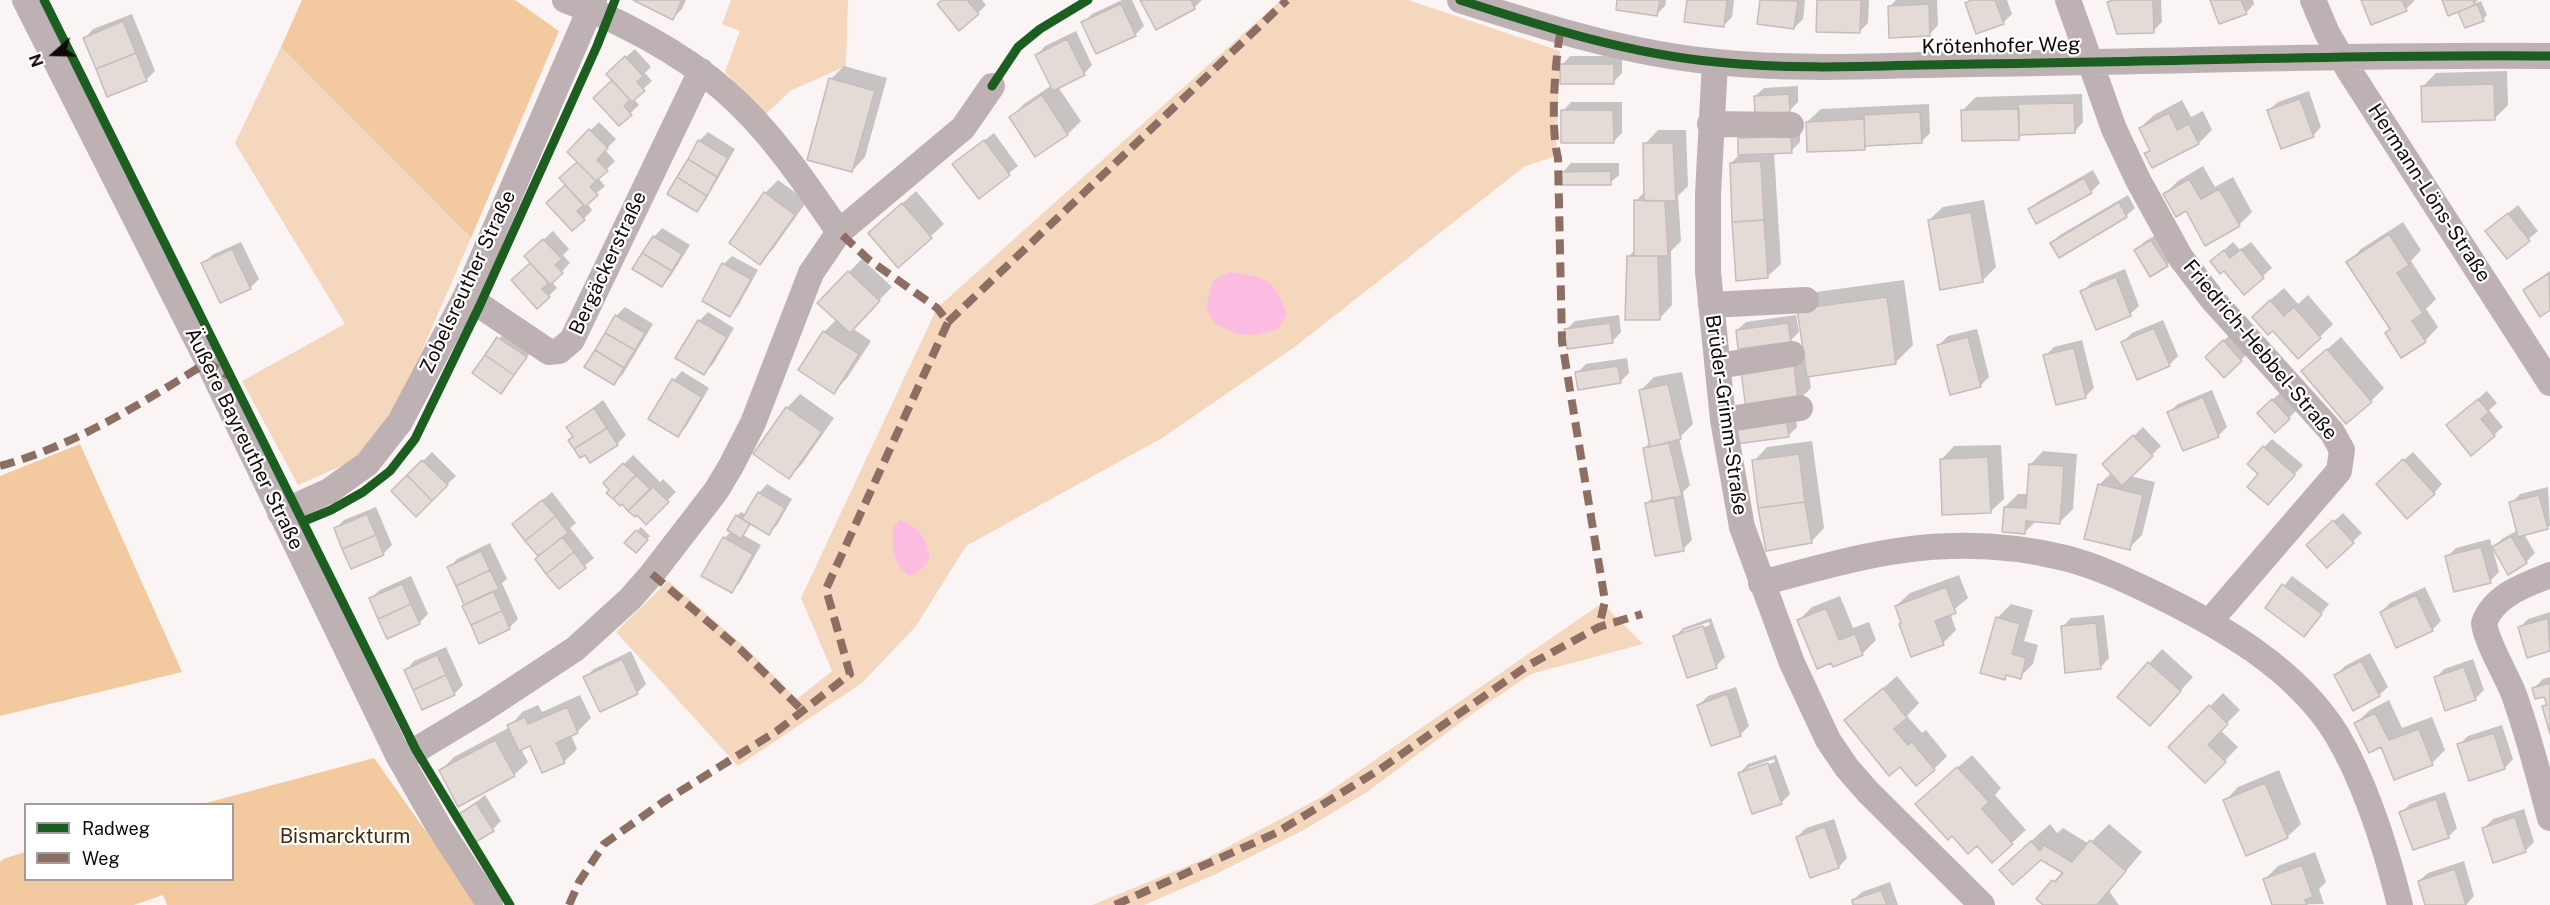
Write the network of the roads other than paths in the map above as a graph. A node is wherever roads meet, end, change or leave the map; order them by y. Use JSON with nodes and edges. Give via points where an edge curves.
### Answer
{"nodes":[{"id":1,"x":25,"y":0,"type":"edge"},
{"id":2,"x":565,"y":0,"type":"edge"},
{"id":3,"x":1460,"y":0,"type":"edge"},
{"id":4,"x":2068,"y":0,"type":"edge"},
{"id":5,"x":2313,"y":0,"type":"edge"},
{"id":6,"x":592,"y":4,"type":"edge"},
{"id":7,"x":2340,"y":56,"type":"junction"},
{"id":8,"x":2550,"y":56,"type":"edge"},
{"id":9,"x":1715,"y":62,"type":"junction"},
{"id":10,"x":2090,"y":63,"type":"junction"},
{"id":11,"x":701,"y":71,"type":"junction"},
{"id":12,"x":992,"y":86,"type":"dead end"},
{"id":13,"x":1710,"y":124,"type":"junction"},
{"id":14,"x":1791,"y":125,"type":"dead end"},
{"id":15,"x":839,"y":232,"type":"junction"},
{"id":16,"x":466,"y":296,"type":"junction"},
{"id":17,"x":1806,"y":300,"type":"dead end"},
{"id":18,"x":1711,"y":305,"type":"junction"},
{"id":19,"x":1792,"y":354,"type":"dead end"},
{"id":20,"x":1718,"y":366,"type":"junction"},
{"id":21,"x":2550,"y":383,"type":"edge"},
{"id":22,"x":1800,"y":408,"type":"dead end"},
{"id":23,"x":1723,"y":420,"type":"junction"},
{"id":24,"x":280,"y":513,"type":"junction"},
{"id":25,"x":2550,"y":574,"type":"edge"},
{"id":26,"x":1761,"y":583,"type":"junction"},
{"id":27,"x":2210,"y":621,"type":"junction"},
{"id":28,"x":401,"y":759,"type":"junction"},
{"id":29,"x":2550,"y":818,"type":"edge"},
{"id":30,"x":490,"y":905,"type":"edge"},
{"id":31,"x":1982,"y":905,"type":"edge"},
{"id":32,"x":2400,"y":905,"type":"edge"}],
"edges":[{"from":1,"to":24,"type":"street","name":"Äußere Bayreuther Straße"},
{"from":2,"to":6,"type":"street"},
{"from":3,"to":9,"type":"street","name":"Krötenhofer Weg","via":[[1560,33]]},
{"from":4,"to":10,"type":"street","name":"Friedrich-Hebbel-Straße"},
{"from":5,"to":7,"type":"street","name":"Hermann-Löns-Straße"},
{"from":6,"to":11,"type":"street"},
{"from":6,"to":16,"type":"street","name":"Zobelsreuther Straße"},
{"from":7,"to":8,"type":"street","name":"Krötenhofer Weg"},
{"from":7,"to":10,"type":"street","name":"Krötenhofer Weg"},
{"from":7,"to":21,"type":"street","name":"Hermann-Löns-Straße"},
{"from":9,"to":10,"type":"street","name":"Krötenhofer Weg","via":[[1781,66]]},
{"from":9,"to":13,"type":"street","name":"Brüder-Grimm-Straße"},
{"from":10,"to":27,"type":"street","name":"Friedrich-Hebbel-Straße","via":[[2114,129],[2181,258],[2213,300],[2332,432],[2342,450],[2339,471]]},
{"from":11,"to":15,"type":"street","via":[[753,119],[798,172]]},
{"from":11,"to":16,"type":"street","name":"Bergäckerstraße","via":[[572,340],[559,351],[549,352]]},
{"from":12,"to":15,"type":"street","via":[[963,128]]},
{"from":13,"to":14,"type":"street"},
{"from":13,"to":18,"type":"street","name":"Brüder-Grimm-Straße","via":[[1707,194]]},
{"from":15,"to":28,"type":"street","via":[[803,290],[753,423],[730,466],[716,491],[652,574],[630,600],[575,649]]},
{"from":16,"to":24,"type":"street","name":"Zobelsreuther Straße","via":[[400,422],[367,464],[329,491]]},
{"from":17,"to":18,"type":"street"},
{"from":18,"to":20,"type":"street","name":"Brüder-Grimm-Straße"},
{"from":19,"to":20,"type":"street"},
{"from":20,"to":23,"type":"street","name":"Brüder-Grimm-Straße"},
{"from":22,"to":23,"type":"street"},
{"from":23,"to":26,"type":"street","name":"Brüder-Grimm-Straße","via":[[1742,527]]},
{"from":24,"to":28,"type":"street","name":"Äußere Bayreuther Straße"},
{"from":25,"to":29,"type":"street","via":[[2510,592],[2484,623],[2519,709]]},
{"from":26,"to":27,"type":"street","via":[[1894,552],[1951,546],[2007,548],[2064,558],[2107,571]]},
{"from":26,"to":31,"type":"street","name":"Brüder-Grimm-Straße","via":[[1792,663],[1828,740],[1847,768]]},
{"from":27,"to":32,"type":"street","via":[[2274,665],[2336,734],[2374,819]]},
{"from":28,"to":30,"type":"street","name":"Äußere Bayreuther Straße"}]}
